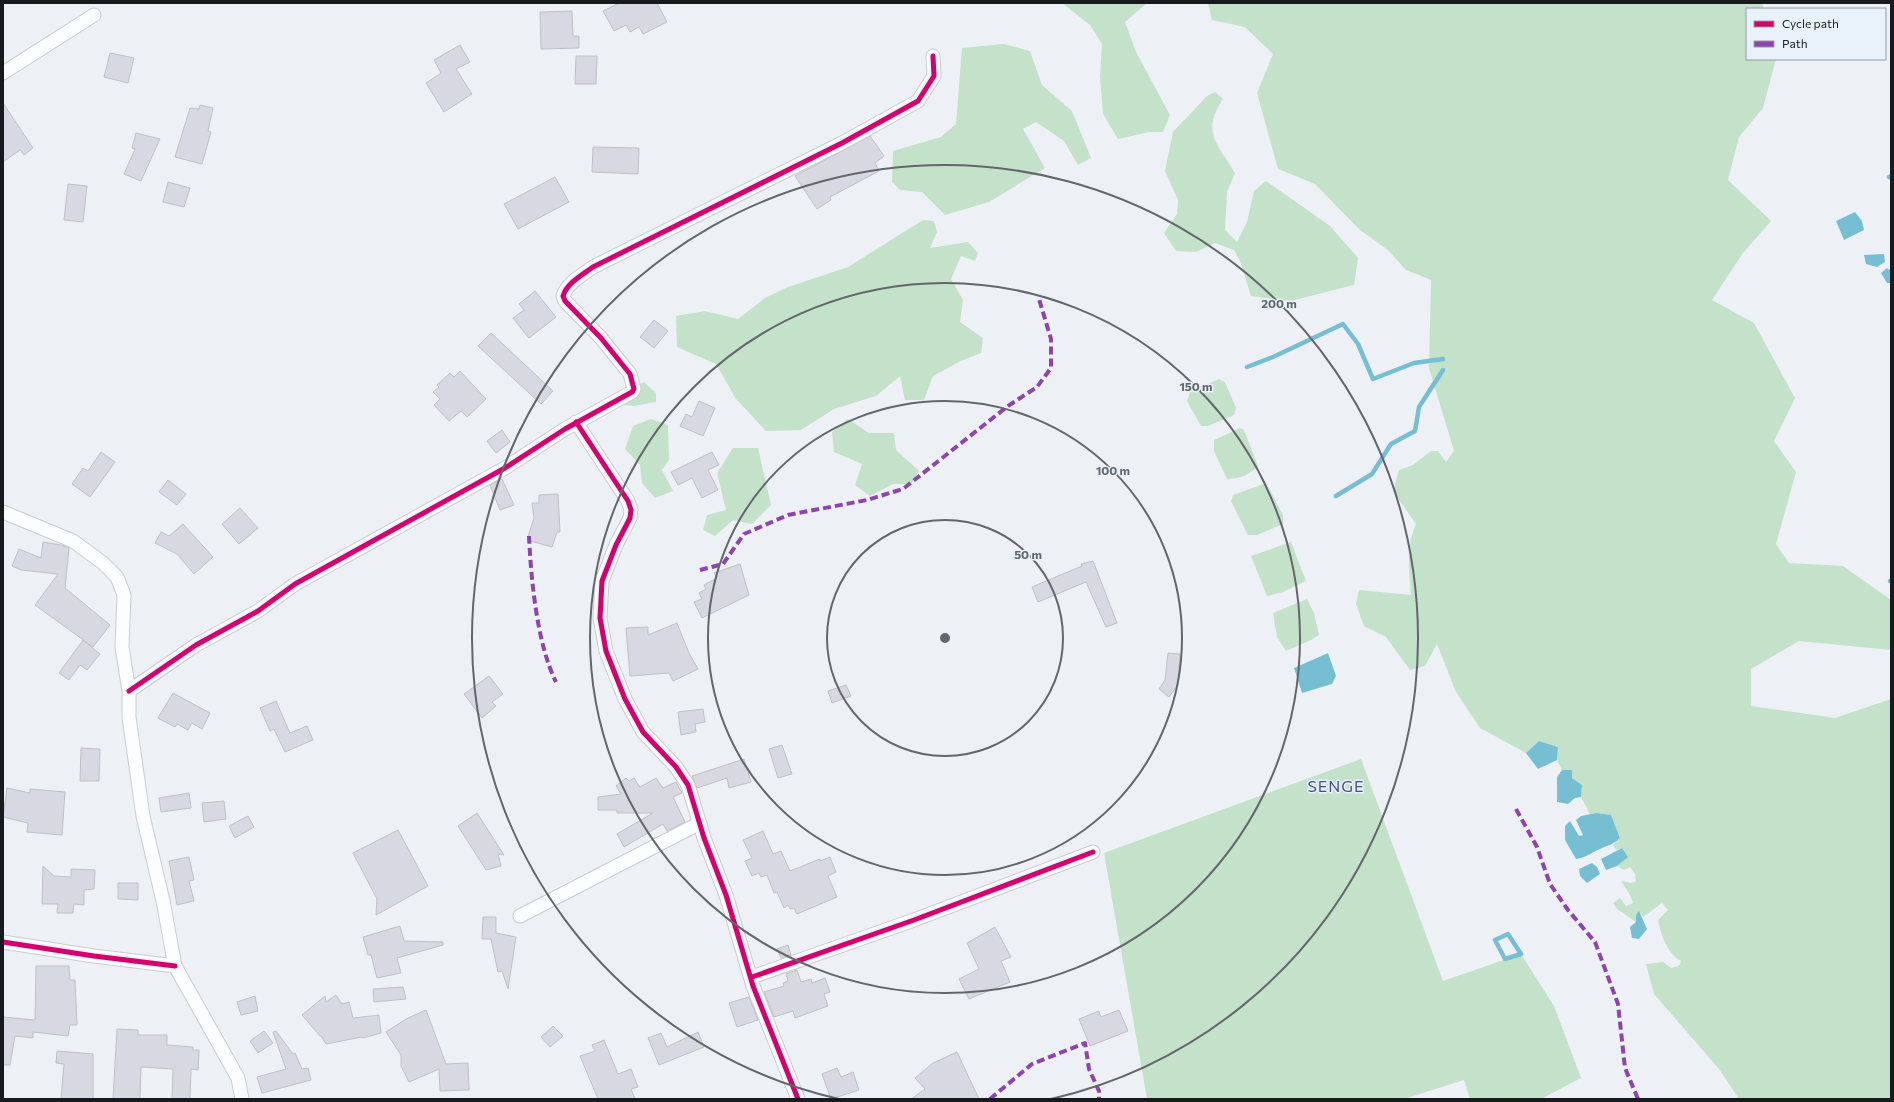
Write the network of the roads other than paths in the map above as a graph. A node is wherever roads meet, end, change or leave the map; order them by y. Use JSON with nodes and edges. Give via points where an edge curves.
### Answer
{"nodes":[{"id":1,"x":94,"y":15,"type":"dead end"},
{"id":2,"x":933,"y":56,"type":"dead end"},
{"id":3,"x":3,"y":73,"type":"edge"},
{"id":4,"x":576,"y":422,"type":"junction"},
{"id":5,"x":3,"y":512,"type":"edge"},
{"id":6,"x":129,"y":691,"type":"junction"},
{"id":7,"x":700,"y":823,"type":"junction"},
{"id":8,"x":1093,"y":852,"type":"dead end"},
{"id":9,"x":520,"y":916,"type":"dead end"},
{"id":10,"x":3,"y":942,"type":"edge"},
{"id":11,"x":176,"y":966,"type":"junction"},
{"id":12,"x":752,"y":977,"type":"junction"},
{"id":13,"x":242,"y":1099,"type":"edge"},
{"id":14,"x":798,"y":1099,"type":"edge"}],
"edges":[{"from":1,"to":3,"type":"street"},
{"from":2,"to":4,"type":"street","via":[[934,76],[918,101],[842,143],[593,267],[565,290],[565,301],[601,338],[630,374],[634,389]]},
{"from":4,"to":6,"type":"street","via":[[505,468],[294,584],[258,611],[196,644]]},
{"from":4,"to":7,"type":"street","via":[[628,501],[631,510],[630,518],[602,581],[600,618],[606,651],[625,699],[643,732],[676,767],[688,784]]},
{"from":5,"to":6,"type":"street","via":[[73,541],[117,576],[124,595],[122,647]]},
{"from":6,"to":11,"type":"street","via":[[129,717],[142,816]]},
{"from":7,"to":9,"type":"street"},
{"from":7,"to":12,"type":"street","via":[[726,895],[744,960]]},
{"from":8,"to":12,"type":"street","via":[[914,920]]},
{"from":10,"to":11,"type":"street"},
{"from":11,"to":13,"type":"street","via":[[238,1078]]},
{"from":12,"to":14,"type":"street","via":[[756,996]]}]}
